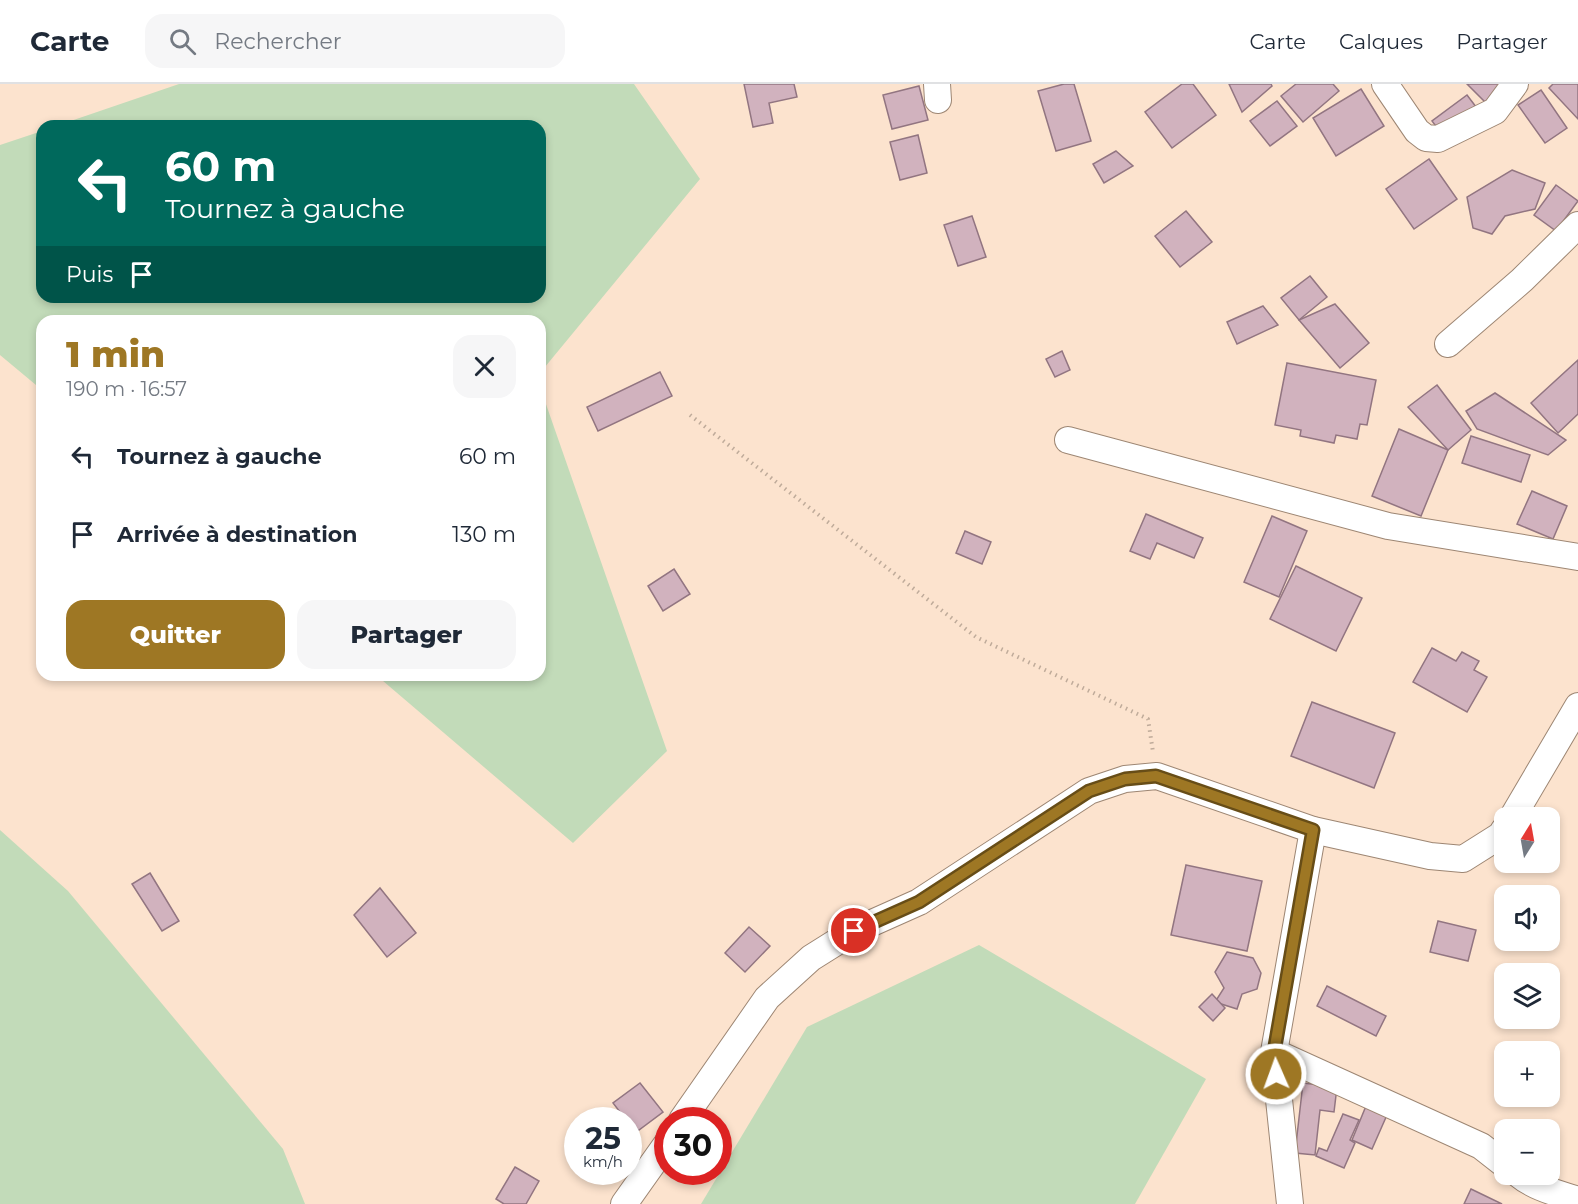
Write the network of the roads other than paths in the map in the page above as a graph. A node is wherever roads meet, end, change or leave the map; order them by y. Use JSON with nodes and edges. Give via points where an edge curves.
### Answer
{"nodes":[{"id":1,"x":1385,"y":84,"type":"edge"},
{"id":2,"x":1515,"y":84,"type":"edge"},
{"id":3,"x":1578,"y":225,"type":"edge"},
{"id":4,"x":1448,"y":344,"type":"dead end"},
{"id":5,"x":1068,"y":440,"type":"dead end"},
{"id":6,"x":1578,"y":557,"type":"edge"},
{"id":7,"x":1578,"y":706,"type":"edge"},
{"id":8,"x":1518,"y":807,"type":"edge"},
{"id":9,"x":1313,"y":830,"type":"junction"},
{"id":10,"x":1494,"y":840,"type":"edge"},
{"id":11,"x":1274,"y":1052,"type":"junction"},
{"id":12,"x":691,"y":1107,"type":"edge"},
{"id":13,"x":1494,"y":1156,"type":"edge"},
{"id":14,"x":654,"y":1162,"type":"edge"},
{"id":15,"x":1533,"y":1185,"type":"edge"},
{"id":16,"x":1578,"y":1200,"type":"edge"},
{"id":17,"x":624,"y":1204,"type":"edge"},
{"id":18,"x":1290,"y":1204,"type":"edge"}],
"edges":[{"from":1,"to":2,"type":"street","via":[[1417,131],[1426,138],[1438,139],[1495,111]]},
{"from":3,"to":4,"type":"street"},
{"from":5,"to":6,"type":"street","via":[[1388,526]]},
{"from":7,"to":8,"type":"street"},
{"from":9,"to":10,"type":"street","via":[[1430,856],[1463,859]]},
{"from":9,"to":11,"type":"street"},
{"from":9,"to":12,"type":"street","via":[[1156,776],[1125,779],[1089,791],[919,902],[854,931],[811,958],[767,998]]},
{"from":11,"to":13,"type":"street","via":[[1481,1146]]},
{"from":11,"to":18,"type":"street"},
{"from":14,"to":17,"type":"street"},
{"from":15,"to":16,"type":"street"}]}
